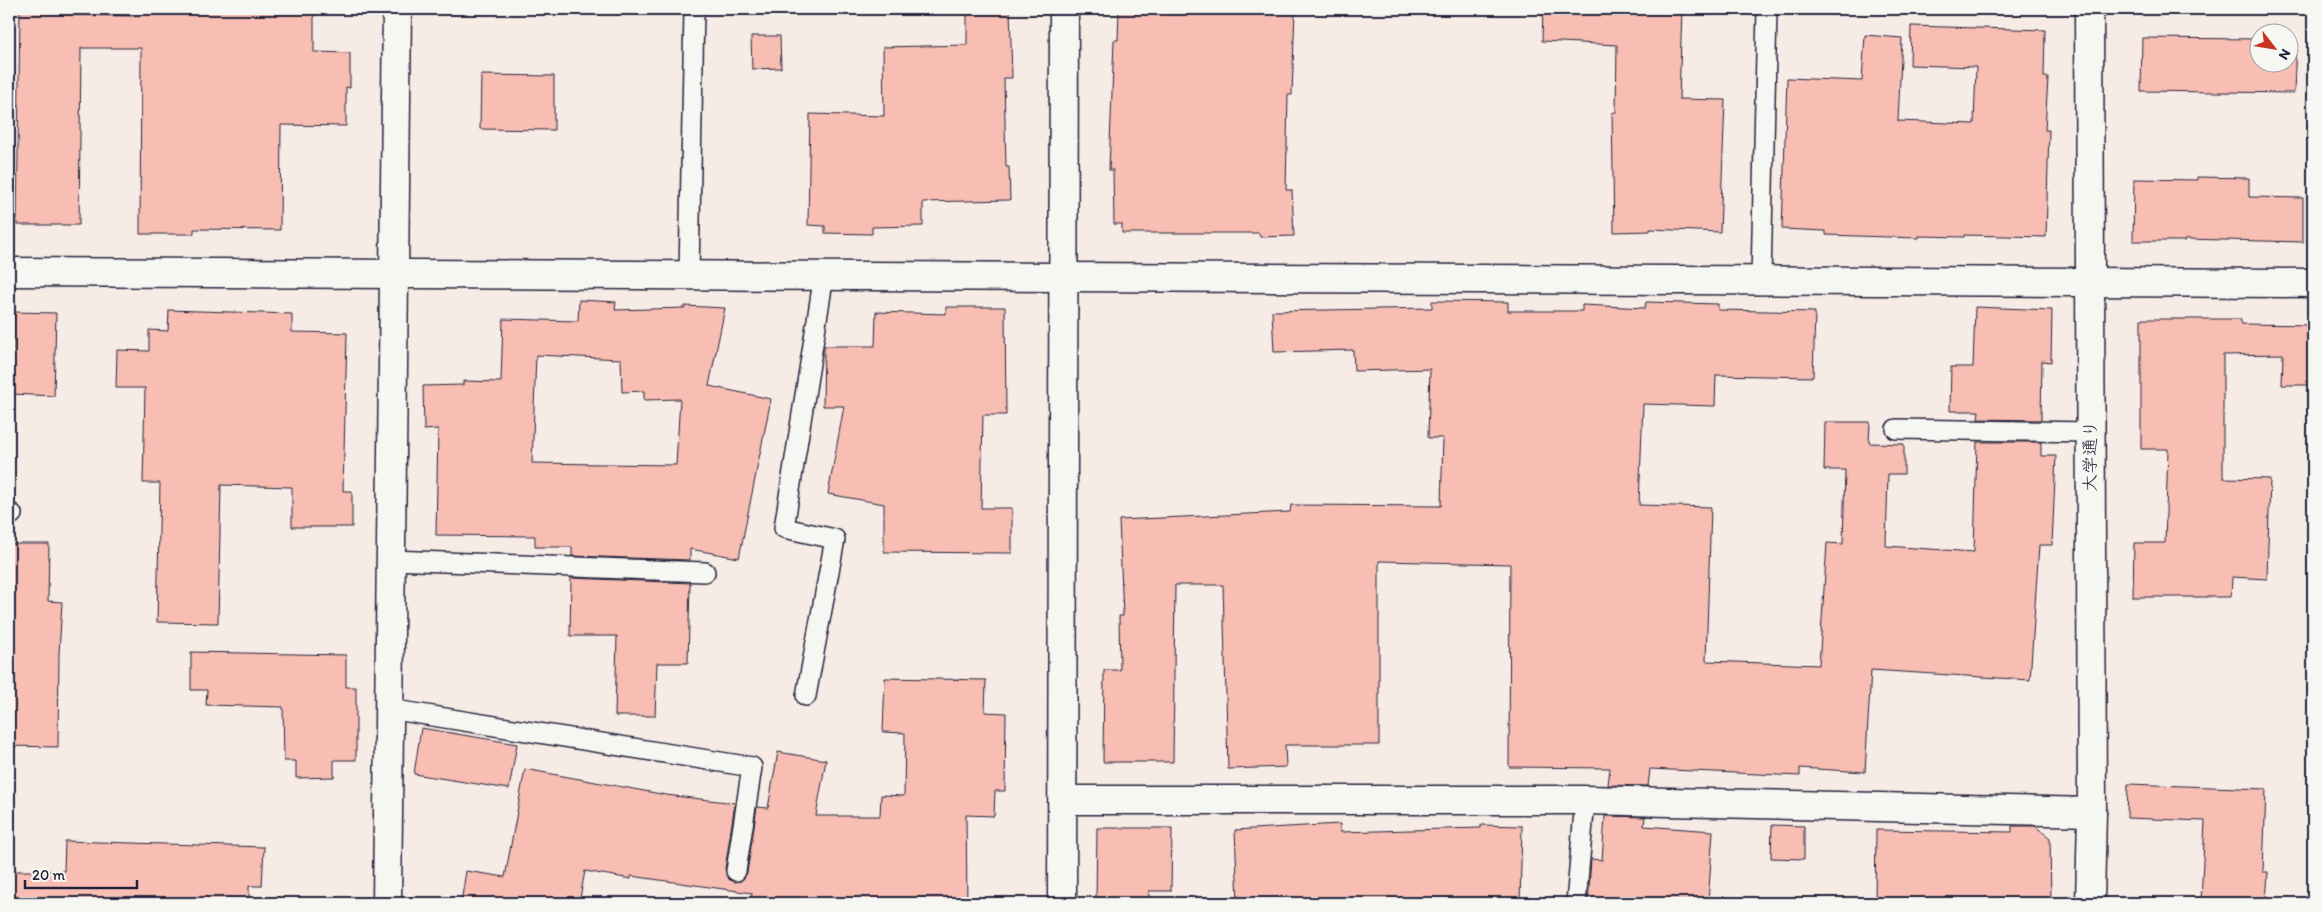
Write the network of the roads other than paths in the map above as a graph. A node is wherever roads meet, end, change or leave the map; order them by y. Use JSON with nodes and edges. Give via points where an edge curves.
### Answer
{"nodes":[{"id":1,"x":397,"y":9,"type":"edge"},
{"id":2,"x":694,"y":9,"type":"edge"},
{"id":3,"x":1064,"y":9,"type":"edge"},
{"id":4,"x":1767,"y":9,"type":"edge"},
{"id":5,"x":2089,"y":9,"type":"edge"},
{"id":6,"x":9,"y":272,"type":"edge"},
{"id":7,"x":395,"y":274,"type":"junction"},
{"id":8,"x":689,"y":275,"type":"junction"},
{"id":9,"x":824,"y":275,"type":"junction"},
{"id":10,"x":1063,"y":276,"type":"junction"},
{"id":11,"x":1761,"y":280,"type":"junction"},
{"id":12,"x":2089,"y":283,"type":"junction"},
{"id":13,"x":2313,"y":283,"type":"edge"},
{"id":14,"x":1896,"y":429,"type":"dead end"},
{"id":15,"x":2090,"y":432,"type":"junction"},
{"id":16,"x":391,"y":560,"type":"junction"},
{"id":17,"x":705,"y":572,"type":"dead end"},
{"id":18,"x":806,"y":696,"type":"dead end"},
{"id":19,"x":389,"y":709,"type":"junction"},
{"id":20,"x":1063,"y":800,"type":"junction"},
{"id":21,"x":1585,"y":800,"type":"junction"},
{"id":22,"x":2092,"y":812,"type":"junction"},
{"id":23,"x":736,"y":871,"type":"dead end"},
{"id":24,"x":387,"y":903,"type":"edge"},
{"id":25,"x":1062,"y":903,"type":"edge"},
{"id":26,"x":1576,"y":903,"type":"edge"},
{"id":27,"x":2090,"y":903,"type":"edge"}],
"edges":[{"from":1,"to":7,"type":"street"},
{"from":2,"to":8,"type":"lane"},
{"from":3,"to":10,"type":"street"},
{"from":4,"to":11,"type":"lane"},
{"from":5,"to":12,"type":"street","name":"大学通り"},
{"from":6,"to":7,"type":"street"},
{"from":7,"to":8,"type":"street"},
{"from":7,"to":16,"type":"street"},
{"from":8,"to":9,"type":"street"},
{"from":9,"to":10,"type":"street"},
{"from":9,"to":18,"type":"lane","via":[[784,528],[835,539]]},
{"from":10,"to":11,"type":"street"},
{"from":10,"to":20,"type":"street"},
{"from":11,"to":12,"type":"street"},
{"from":12,"to":13,"type":"street"},
{"from":12,"to":15,"type":"street","name":"大学通り"},
{"from":14,"to":15,"type":"lane"},
{"from":15,"to":22,"type":"street","name":"大学通り"},
{"from":16,"to":17,"type":"lane"},
{"from":16,"to":19,"type":"street"},
{"from":19,"to":23,"type":"lane","via":[[752,767]]},
{"from":19,"to":24,"type":"street"},
{"from":20,"to":21,"type":"street"},
{"from":20,"to":25,"type":"street"},
{"from":21,"to":22,"type":"street"},
{"from":21,"to":26,"type":"lane"},
{"from":22,"to":27,"type":"street","name":"大学通り"}]}
